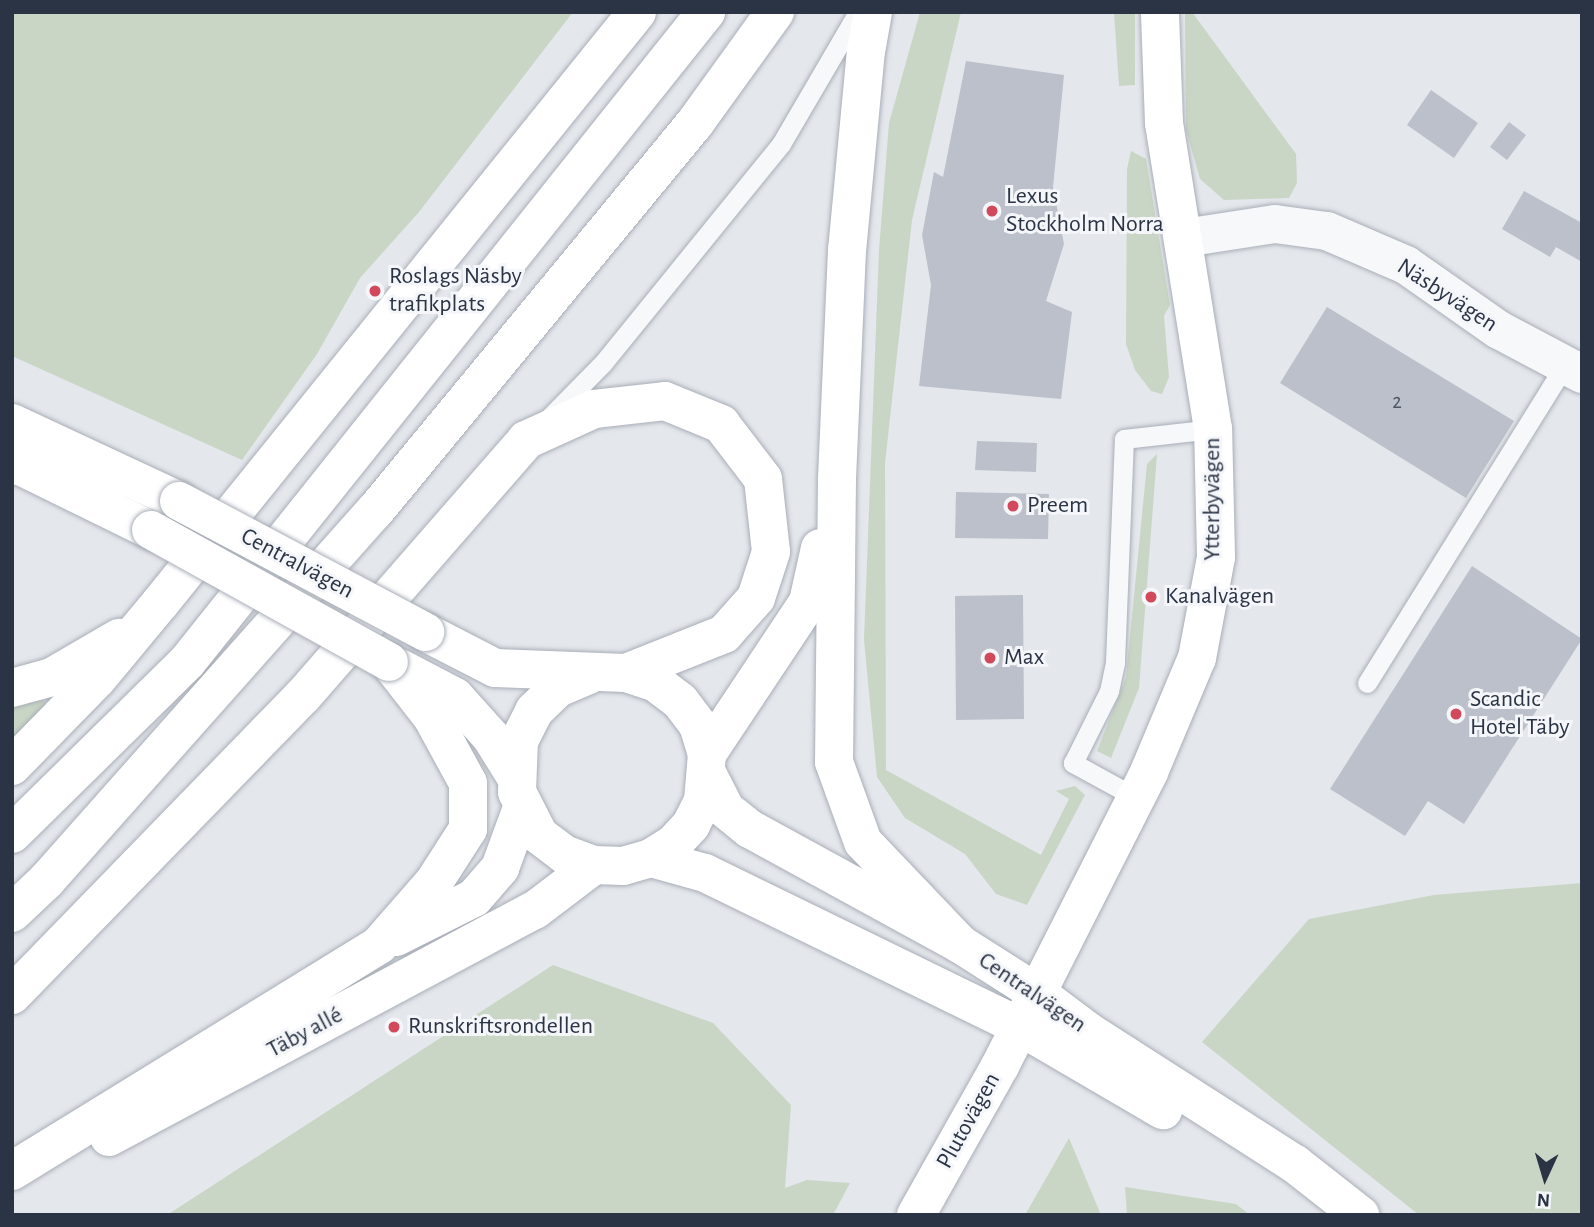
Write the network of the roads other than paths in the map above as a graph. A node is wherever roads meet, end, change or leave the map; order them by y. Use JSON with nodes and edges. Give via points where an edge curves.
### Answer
{"nodes":[{"id":1,"x":637,"y":12,"type":"edge"},
{"id":2,"x":706,"y":12,"type":"edge"},
{"id":3,"x":775,"y":12,"type":"edge"},
{"id":4,"x":858,"y":12,"type":"edge"},
{"id":5,"x":873,"y":12,"type":"edge"},
{"id":6,"x":1160,"y":12,"type":"edge"},
{"id":7,"x":1184,"y":238,"type":"junction"},
{"id":8,"x":1573,"y":370,"type":"edge"},
{"id":9,"x":12,"y":423,"type":"edge"},
{"id":10,"x":1213,"y":429,"type":"junction"},
{"id":11,"x":526,"y":440,"type":"junction"},
{"id":12,"x":16,"y":465,"type":"edge"},
{"id":13,"x":837,"y":478,"type":"junction"},
{"id":14,"x":139,"y":627,"type":"junction"},
{"id":15,"x":389,"y":662,"type":"junction"},
{"id":16,"x":608,"y":674,"type":"junction"},
{"id":17,"x":1367,"y":683,"type":"dead end"},
{"id":18,"x":12,"y":688,"type":"edge"},
{"id":19,"x":708,"y":765,"type":"junction"},
{"id":20,"x":12,"y":766,"type":"edge"},
{"id":21,"x":518,"y":791,"type":"junction"},
{"id":22,"x":1135,"y":797,"type":"junction"},
{"id":23,"x":12,"y":834,"type":"edge"},
{"id":24,"x":651,"y":858,"type":"junction"},
{"id":25,"x":594,"y":865,"type":"junction"},
{"id":26,"x":12,"y":913,"type":"edge"},
{"id":27,"x":960,"y":944,"type":"junction"},
{"id":28,"x":379,"y":945,"type":"junction"},
{"id":29,"x":1037,"y":993,"type":"junction"},
{"id":30,"x":12,"y":995,"type":"edge"},
{"id":31,"x":1019,"y":1026,"type":"junction"},
{"id":32,"x":12,"y":1171,"type":"edge"},
{"id":33,"x":12,"y":1197,"type":"edge"},
{"id":34,"x":916,"y":1215,"type":"edge"},
{"id":35,"x":1321,"y":1215,"type":"edge"},
{"id":36,"x":1360,"y":1215,"type":"edge"}],
"edges":[{"from":1,"to":14,"type":"main road"},
{"from":2,"to":23,"type":"main road","via":[[187,662]]},
{"from":3,"to":26,"type":"main road","via":[[695,122],[375,511],[46,881]]},
{"from":4,"to":11,"type":"lane","via":[[781,144],[603,363]]},
{"from":5,"to":13,"type":"main road","via":[[847,250]]},
{"from":6,"to":7,"type":"main road","name":"Ytterbyvägen","via":[[1164,123]]},
{"from":7,"to":8,"type":"street","name":"Näsbyvägen","via":[[1275,224],[1327,231],[1406,265],[1499,330]]},
{"from":7,"to":10,"type":"main road","name":"Ytterbyvägen"},
{"from":8,"to":17,"type":"lane"},
{"from":9,"to":16,"type":"main road","name":"Centralvägen","bridge":true,"via":[[178,501],[495,668]]},
{"from":10,"to":22,"type":"main road","name":"Ytterbyvägen","via":[[1216,557],[1197,658]]},
{"from":10,"to":22,"type":"lane","via":[[1124,439],[1115,662],[1109,691],[1073,763]]},
{"from":11,"to":16,"type":"main road","via":[[593,409],[665,401],[721,424],[763,479],[771,552],[756,598],[724,634]]},
{"from":11,"to":30,"type":"main road","via":[[303,696]]},
{"from":12,"to":15,"type":"main road","name":"Centralvägen","bridge":true,"via":[[151,530]]},
{"from":13,"to":19,"type":"main road","via":[[808,603]]},
{"from":13,"to":27,"type":"main road","via":[[834,762],[863,842]]},
{"from":14,"to":18,"type":"main road","via":[[52,677]]},
{"from":14,"to":20,"type":"main road","via":[[97,679]]},
{"from":15,"to":21,"type":"main road","name":"Centralvägen","via":[[455,697],[491,737]]},
{"from":15,"to":28,"type":"main road","name":"Täby allé","via":[[432,717],[468,783],[468,829],[434,882]]},
{"from":16,"to":19,"type":"main road","name":"Centralvägen","via":[[656,683],[680,701],[698,725]]},
{"from":16,"to":21,"type":"main road","via":[[558,688],[534,711],[519,741]]},
{"from":19,"to":24,"type":"main road","name":"Centralvägen","via":[[703,801],[691,825]]},
{"from":19,"to":27,"type":"main road","name":"Centralvägen","via":[[725,809],[750,830]]},
{"from":21,"to":25,"type":"main road","name":"Centralvägen","via":[[539,835]]},
{"from":21,"to":28,"type":"main road","name":"Täby allé","via":[[500,868],[474,898]]},
{"from":22,"to":29,"type":"main road","name":"Ytterbyvägen"},
{"from":24,"to":25,"type":"main road","name":"Centralvägen","via":[[623,866]]},
{"from":24,"to":31,"type":"main road","name":"Centralvägen","via":[[705,873]]},
{"from":25,"to":33,"type":"main road","name":"Täby allé","via":[[535,910],[113,1134]]},
{"from":27,"to":29,"type":"main road","name":"Centralvägen"},
{"from":28,"to":32,"type":"main road","name":"Täby allé"},
{"from":29,"to":31,"type":"main road","name":"Plutovägen"},
{"from":29,"to":36,"type":"main road","name":"Centralvägen","via":[[1295,1164]]},
{"from":31,"to":34,"type":"main road","name":"Plutovägen"},
{"from":31,"to":35,"type":"main road","name":"Centralvägen","via":[[1285,1185]]}]}
